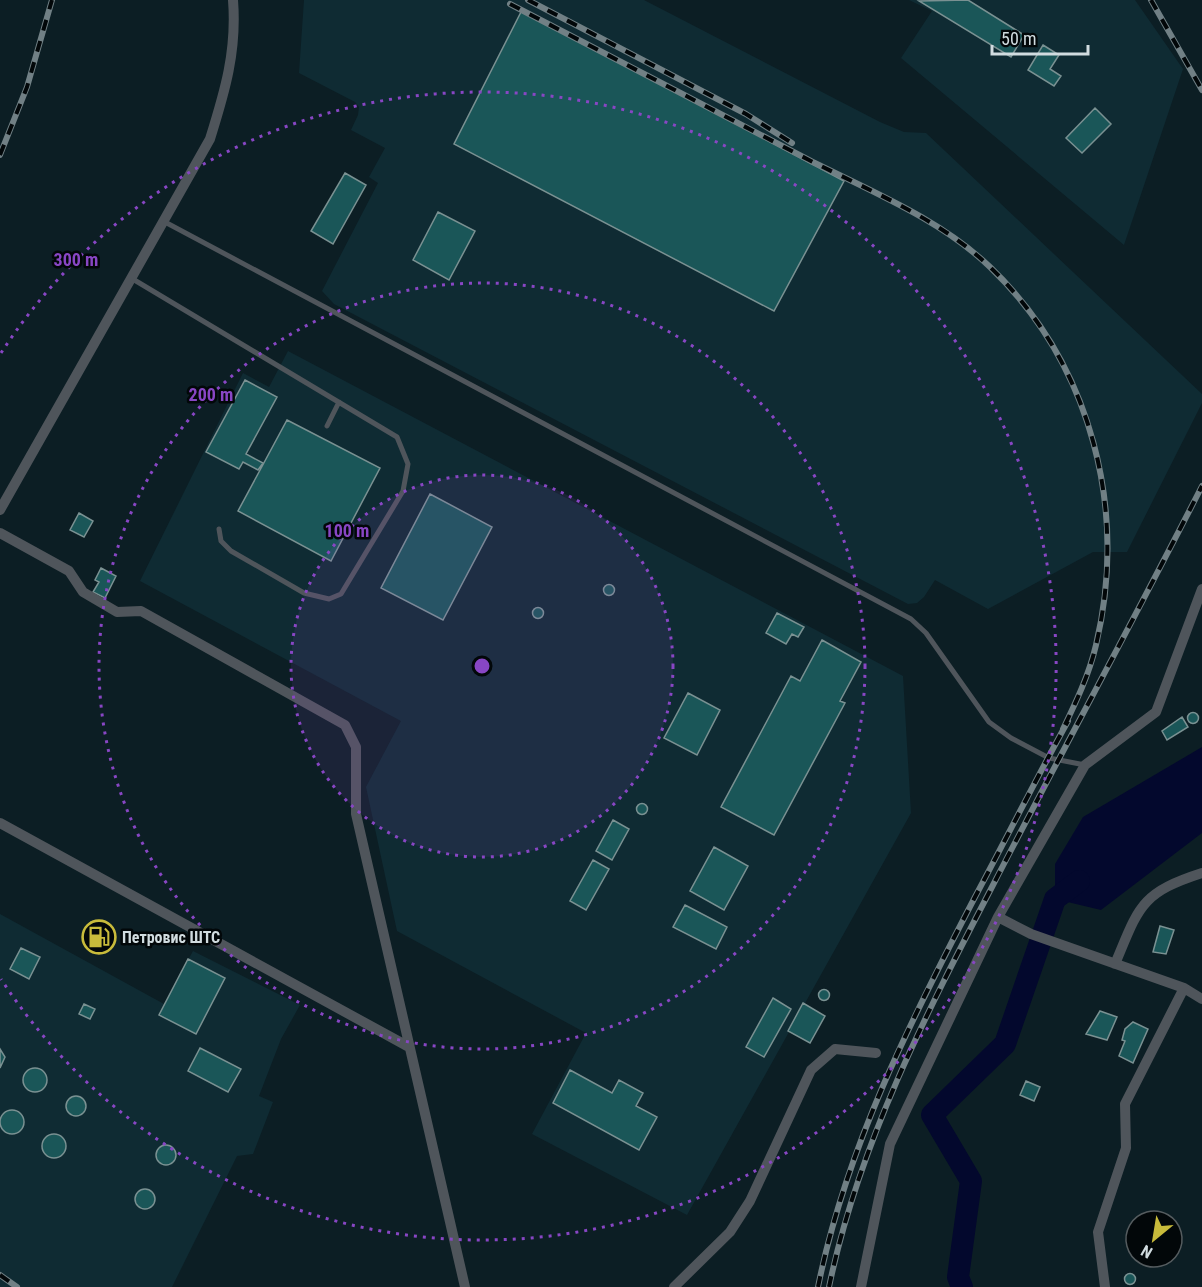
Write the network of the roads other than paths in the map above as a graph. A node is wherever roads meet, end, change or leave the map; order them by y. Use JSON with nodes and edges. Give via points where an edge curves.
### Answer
{"nodes":[{"id":1,"x":233,"y":0,"type":"edge"},
{"id":2,"x":163,"y":221,"type":"junction"},
{"id":3,"x":131,"y":278,"type":"junction"},
{"id":4,"x":339,"y":402,"type":"junction"},
{"id":5,"x":327,"y":426,"type":"dead end"},
{"id":6,"x":0,"y":510,"type":"edge"},
{"id":7,"x":219,"y":530,"type":"dead end"},
{"id":8,"x":0,"y":533,"type":"edge"},
{"id":9,"x":1202,"y":589,"type":"edge"},
{"id":10,"x":1085,"y":765,"type":"junction"},
{"id":11,"x":0,"y":823,"type":"edge"},
{"id":12,"x":1202,"y":873,"type":"edge"},
{"id":13,"x":998,"y":916,"type":"junction"},
{"id":14,"x":1115,"y":964,"type":"junction"},
{"id":15,"x":1184,"y":988,"type":"junction"},
{"id":16,"x":1202,"y":999,"type":"edge"},
{"id":17,"x":409,"y":1047,"type":"junction"},
{"id":18,"x":876,"y":1053,"type":"dead end"},
{"id":19,"x":465,"y":1287,"type":"edge"},
{"id":20,"x":674,"y":1287,"type":"edge"},
{"id":21,"x":861,"y":1287,"type":"edge"},
{"id":22,"x":1105,"y":1287,"type":"edge"}],
"edges":[{"from":1,"to":2,"type":"street","via":[[235,23],[224,95],[210,139]]},
{"from":2,"to":3,"type":"street"},
{"from":2,"to":10,"type":"lane","via":[[911,619],[926,633],[989,722],[1048,758]]},
{"from":3,"to":4,"type":"lane"},
{"from":3,"to":6,"type":"street"},
{"from":4,"to":5,"type":"lane"},
{"from":4,"to":7,"type":"lane","via":[[397,437],[408,464],[403,491],[341,594],[329,599],[304,593],[231,550],[221,541]]},
{"from":8,"to":17,"type":"street","via":[[69,571],[83,592],[117,612],[141,612],[345,725],[356,747],[356,814]]},
{"from":9,"to":10,"type":"street","via":[[1156,712]]},
{"from":10,"to":13,"type":"street"},
{"from":11,"to":17,"type":"street"},
{"from":12,"to":14,"type":"street","via":[[1152,895],[1136,915]]},
{"from":13,"to":14,"type":"street","via":[[1031,934]]},
{"from":13,"to":21,"type":"street","via":[[890,1144]]},
{"from":14,"to":15,"type":"street"},
{"from":15,"to":16,"type":"street"},
{"from":15,"to":22,"type":"street","via":[[1125,1104],[1126,1148],[1098,1232]]},
{"from":17,"to":19,"type":"street"},
{"from":18,"to":20,"type":"street","via":[[835,1049],[811,1070],[750,1201],[730,1232]]}]}
